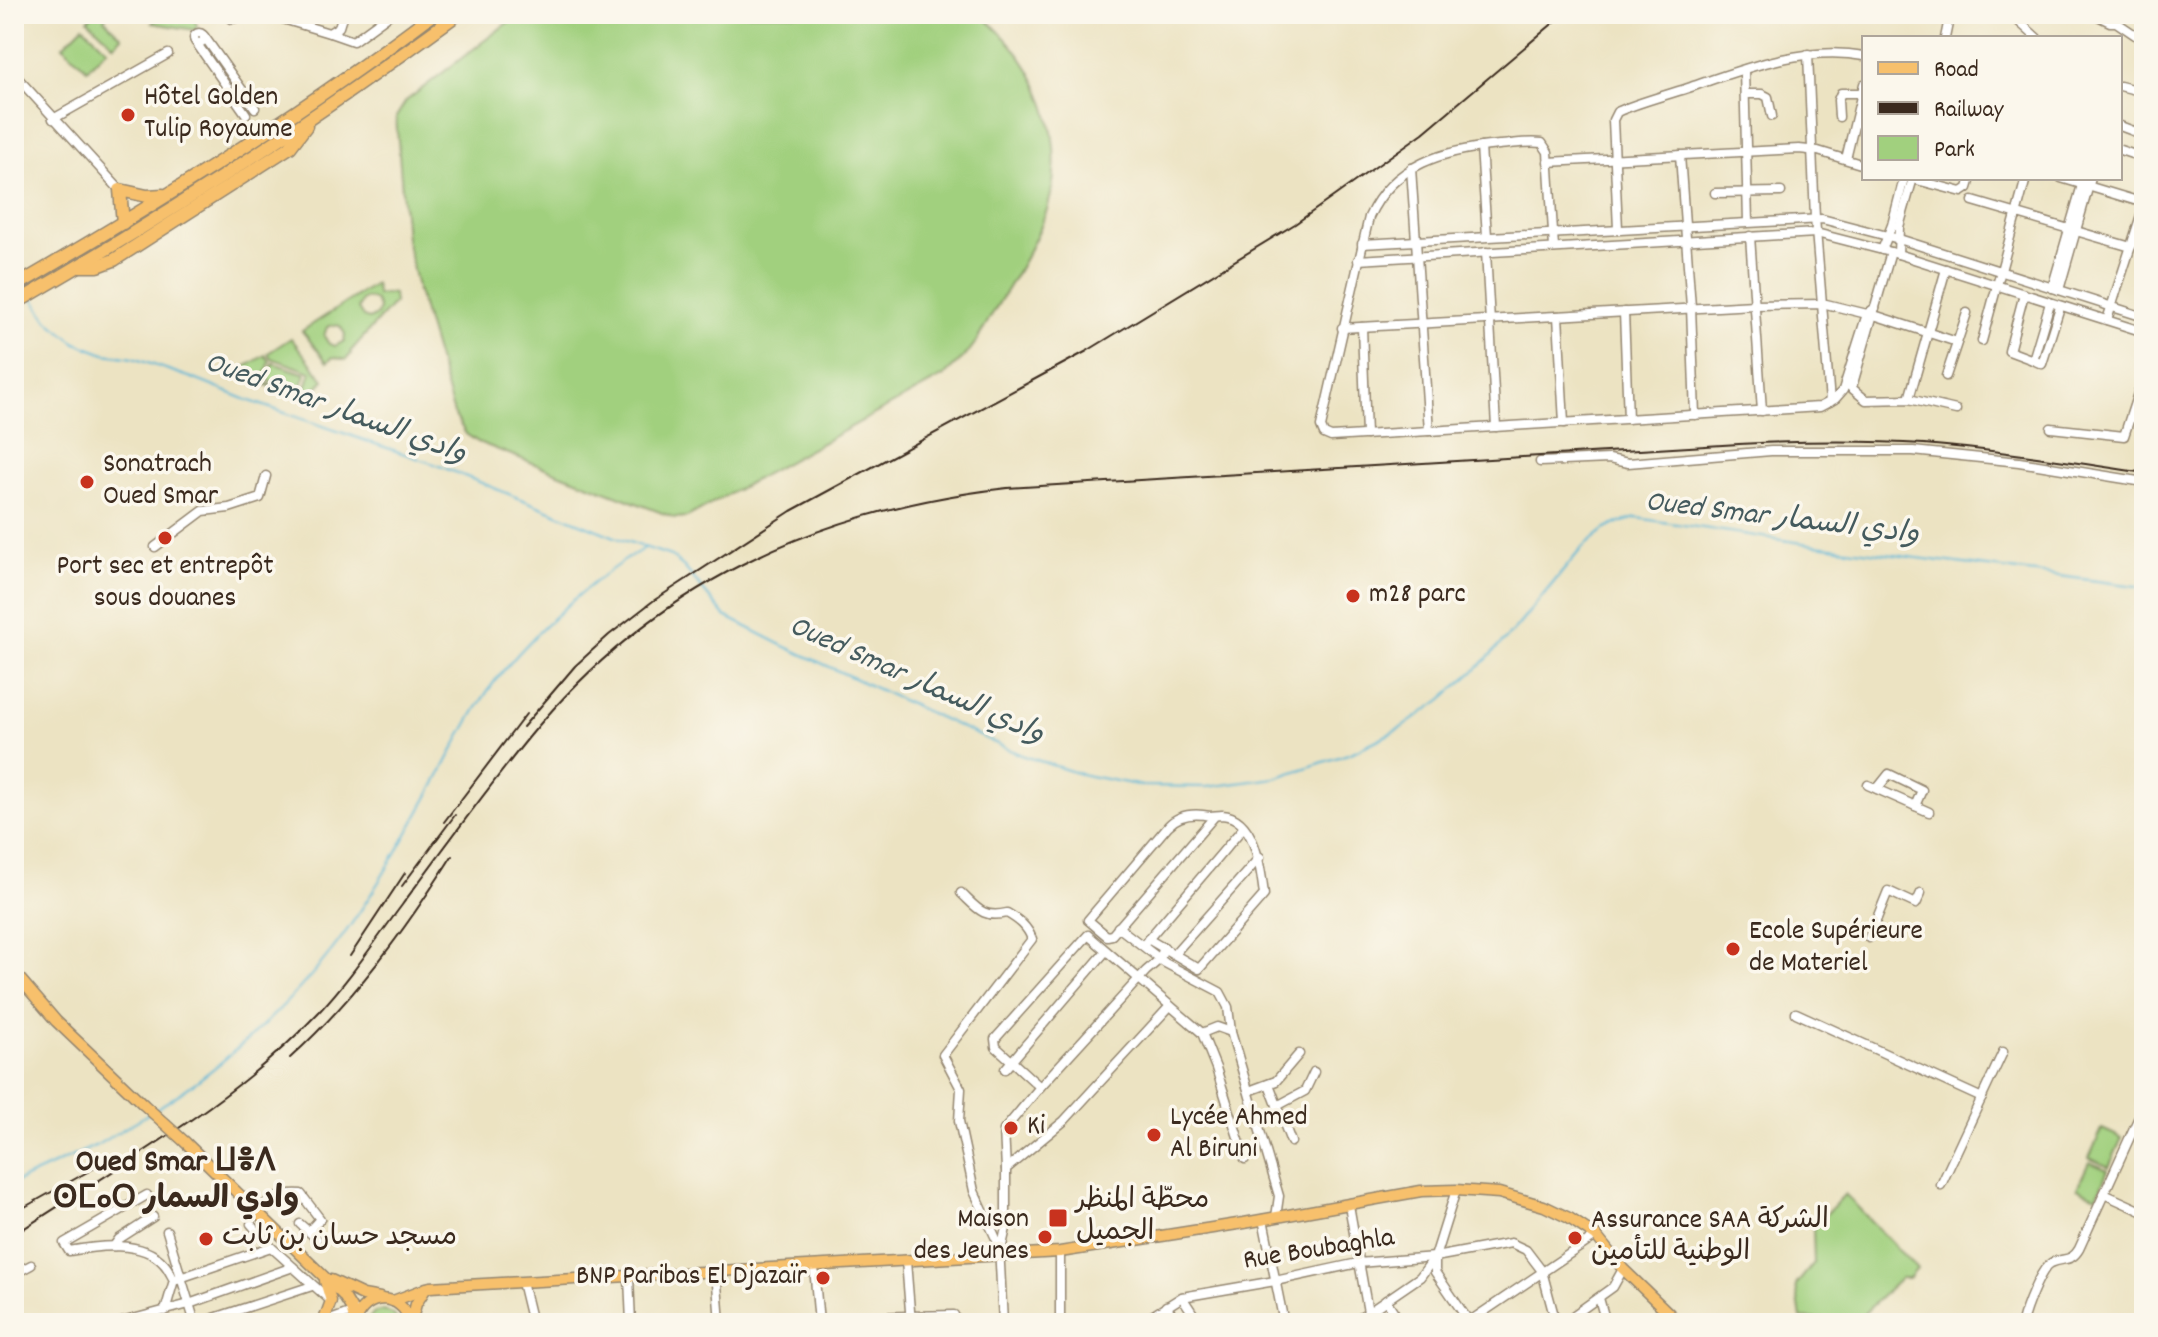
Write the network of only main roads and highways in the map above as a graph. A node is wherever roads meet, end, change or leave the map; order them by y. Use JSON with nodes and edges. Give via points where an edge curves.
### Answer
{"nodes":[{"id":1,"x":458,"y":14,"type":"edge"},
{"id":2,"x":431,"y":15,"type":"edge"},
{"id":3,"x":167,"y":195,"type":"junction"},
{"id":4,"x":123,"y":223,"type":"junction"},
{"id":5,"x":14,"y":287,"type":"edge"},
{"id":6,"x":14,"y":304,"type":"edge"},
{"id":7,"x":14,"y":972,"type":"edge"},
{"id":8,"x":322,"y":1276,"type":"junction"},
{"id":9,"x":426,"y":1288,"type":"junction"},
{"id":10,"x":390,"y":1300,"type":"junction"},
{"id":11,"x":356,"y":1316,"type":"edge"},
{"id":12,"x":323,"y":1323,"type":"edge"},
{"id":13,"x":410,"y":1323,"type":"edge"},
{"id":14,"x":1679,"y":1323,"type":"edge"}],
"edges":[{"from":1,"to":6,"type":"highway","via":[[208,187]]},
{"from":2,"to":3,"type":"highway"},
{"from":3,"to":4,"type":"highway"},
{"from":3,"to":4,"type":"highway","via":[[120,190]]},
{"from":4,"to":5,"type":"highway"},
{"from":7,"to":8,"type":"main road","bridge":true,"via":[[56,1021]]},
{"from":8,"to":10,"type":"main road"},
{"from":8,"to":11,"type":"main road"},
{"from":8,"to":12,"type":"main road","via":[[331,1301]]},
{"from":9,"to":10,"type":"main road"},
{"from":9,"to":13,"type":"main road"},
{"from":9,"to":14,"type":"main road","via":[[1060,1252],[1421,1191],[1456,1190],[1499,1193],[1569,1218],[1596,1236]]},
{"from":10,"to":11,"type":"main road","via":[[369,1302]]},
{"from":10,"to":13,"type":"main road","via":[[405,1310]]}]}
